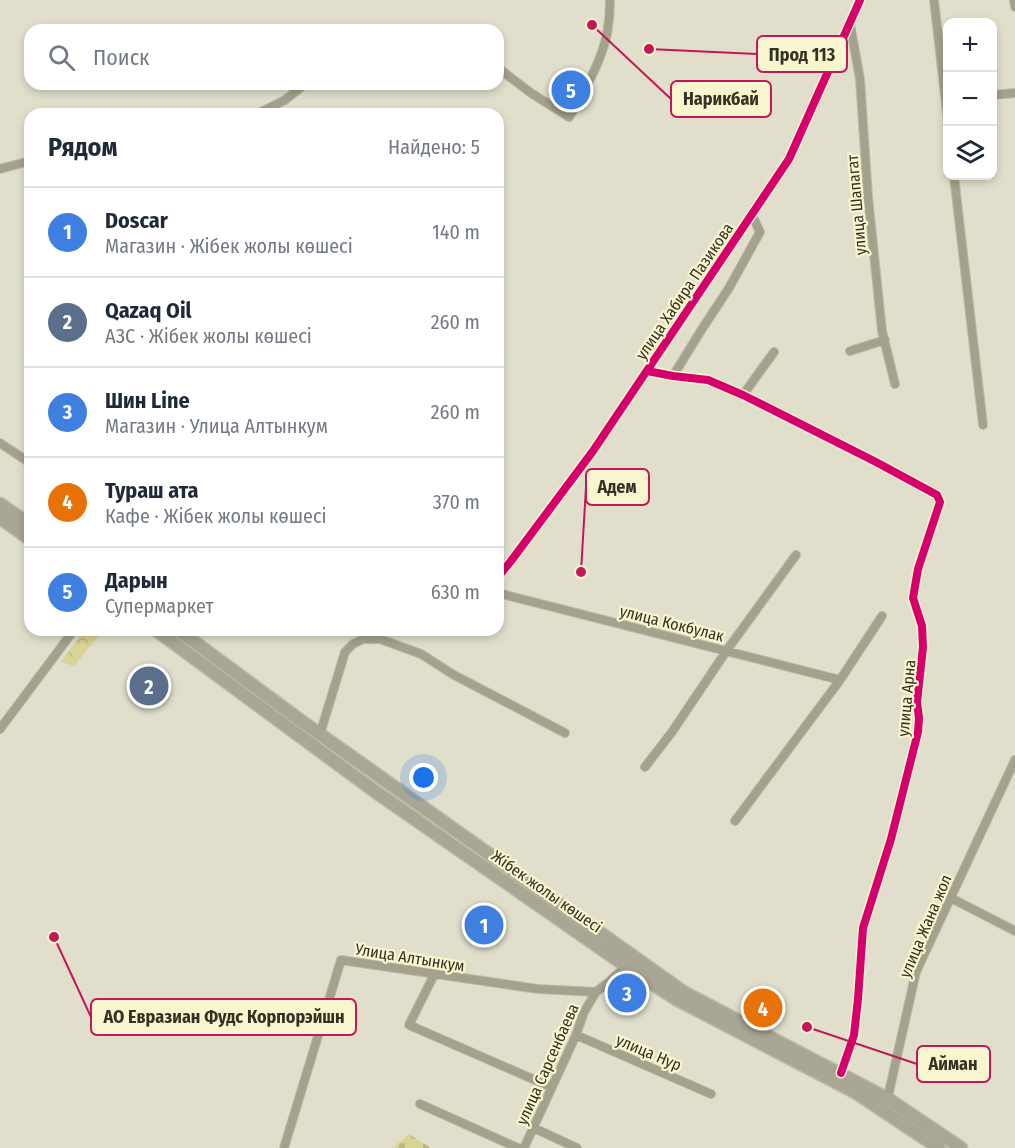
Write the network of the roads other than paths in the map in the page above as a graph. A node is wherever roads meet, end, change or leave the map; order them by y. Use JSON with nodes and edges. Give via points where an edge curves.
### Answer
{"nodes":[{"id":1,"x":610,"y":0,"type":"edge"},
{"id":2,"x":860,"y":0,"type":"edge"},
{"id":3,"x":934,"y":0,"type":"edge"},
{"id":4,"x":1014,"y":0,"type":"edge"},
{"id":5,"x":1015,"y":7,"type":"edge"},
{"id":6,"x":850,"y":22,"type":"junction"},
{"id":7,"x":504,"y":73,"type":"edge"},
{"id":8,"x":943,"y":76,"type":"edge"},
{"id":9,"x":298,"y":90,"type":"edge"},
{"id":10,"x":1015,"y":93,"type":"edge"},
{"id":11,"x":997,"y":95,"type":"edge"},
{"id":12,"x":269,"y":108,"type":"edge"},
{"id":13,"x":24,"y":163,"type":"edge"},
{"id":14,"x":0,"y":169,"type":"edge"},
{"id":15,"x":954,"y":180,"type":"edge"},
{"id":16,"x":752,"y":215,"type":"junction"},
{"id":17,"x":885,"y":340,"type":"junction"},
{"id":18,"x":850,"y":351,"type":"dead end"},
{"id":19,"x":774,"y":352,"type":"dead end"},
{"id":20,"x":647,"y":370,"type":"junction"},
{"id":21,"x":673,"y":376,"type":"junction"},
{"id":22,"x":896,"y":384,"type":"dead end"},
{"id":23,"x":743,"y":395,"type":"junction"},
{"id":24,"x":982,"y":425,"type":"dead end"},
{"id":25,"x":0,"y":443,"type":"edge"},
{"id":26,"x":24,"y":459,"type":"edge"},
{"id":27,"x":0,"y":504,"type":"edge"},
{"id":28,"x":0,"y":518,"type":"edge"},
{"id":29,"x":24,"y":521,"type":"edge"},
{"id":30,"x":24,"y":535,"type":"edge"},
{"id":31,"x":796,"y":555,"type":"dead end"},
{"id":32,"x":504,"y":570,"type":"edge"},
{"id":33,"x":504,"y":594,"type":"edge"},
{"id":34,"x":882,"y":616,"type":"dead end"},
{"id":35,"x":70,"y":636,"type":"edge"},
{"id":36,"x":164,"y":636,"type":"edge"},
{"id":37,"x":186,"y":636,"type":"edge"},
{"id":38,"x":726,"y":650,"type":"junction"},
{"id":39,"x":840,"y":680,"type":"junction"},
{"id":40,"x":0,"y":729,"type":"edge"},
{"id":41,"x":565,"y":733,"type":"dead end"},
{"id":42,"x":320,"y":734,"type":"junction"},
{"id":43,"x":1015,"y":760,"type":"edge"},
{"id":44,"x":645,"y":767,"type":"dead end"},
{"id":45,"x":735,"y":821,"type":"dead end"},
{"id":46,"x":951,"y":898,"type":"junction"},
{"id":47,"x":1015,"y":931,"type":"edge"},
{"id":48,"x":626,"y":966,"type":"junction"},
{"id":49,"x":434,"y":975,"type":"junction"},
{"id":50,"x":596,"y":992,"type":"junction"},
{"id":51,"x":576,"y":1035,"type":"junction"},
{"id":52,"x":841,"y":1073,"type":"junction"},
{"id":53,"x":551,"y":1087,"type":"junction"},
{"id":54,"x":711,"y":1094,"type":"dead end"},
{"id":55,"x":420,"y":1104,"type":"dead end"},
{"id":56,"x":886,"y":1105,"type":"junction"},
{"id":57,"x":534,"y":1128,"type":"junction"},
{"id":58,"x":284,"y":1148,"type":"edge"},
{"id":59,"x":518,"y":1148,"type":"edge"},
{"id":60,"x":524,"y":1148,"type":"edge"},
{"id":61,"x":577,"y":1148,"type":"edge"},
{"id":62,"x":939,"y":1148,"type":"edge"},
{"id":63,"x":960,"y":1148,"type":"edge"}],
"edges":[{"from":1,"to":7,"type":"street","via":[[607,34],[600,55],[569,117]]},
{"from":2,"to":6,"type":"street","name":"улица Хабира Пазикова"},
{"from":3,"to":8,"type":"street"},
{"from":4,"to":5,"type":"street"},
{"from":6,"to":16,"type":"street","name":"улица Хабира Пазикова","via":[[789,159]]},
{"from":6,"to":17,"type":"street","name":"улица Шапагат","via":[[860,79],[868,197]]},
{"from":9,"to":12,"type":"street"},
{"from":10,"to":11,"type":"street"},
{"from":13,"to":14,"type":"street"},
{"from":15,"to":24,"type":"street"},
{"from":16,"to":20,"type":"street","name":"улица Хабира Пазикова"},
{"from":16,"to":21,"type":"street","via":[[760,231]]},
{"from":17,"to":18,"type":"street"},
{"from":17,"to":22,"type":"street","name":"улица Шапагат"},
{"from":19,"to":23,"type":"street"},
{"from":20,"to":21,"type":"street","name":"улица Арна"},
{"from":20,"to":32,"type":"street","name":"улица Хабира Пазикова"},
{"from":21,"to":23,"type":"street","name":"улица Арна","via":[[708,380]]},
{"from":23,"to":52,"type":"street","name":"улица Арна","via":[[917,484],[937,495],[940,502],[918,569],[913,598],[924,647],[917,702],[918,732],[863,928],[854,1035]]},
{"from":25,"to":26,"type":"street"},
{"from":27,"to":29,"type":"main road"},
{"from":28,"to":30,"type":"main road"},
{"from":31,"to":38,"type":"street"},
{"from":33,"to":38,"type":"street","name":"улица Кокбулак"},
{"from":34,"to":39,"type":"street"},
{"from":35,"to":40,"type":"street"},
{"from":36,"to":48,"type":"main road","name":"Жібек жолы көшесі","via":[[373,790]]},
{"from":37,"to":42,"type":"main road","name":"Жібек жолы көшесі"},
{"from":38,"to":39,"type":"street","name":"улица Кокбулак"},
{"from":38,"to":44,"type":"street"},
{"from":39,"to":45,"type":"street"},
{"from":41,"to":42,"type":"street","via":[[421,654],[380,639],[363,639],[345,652]]},
{"from":42,"to":52,"type":"main road","name":"Жібек жолы көшесі","via":[[686,993]]},
{"from":43,"to":46,"type":"street","name":"улица Жана жол"},
{"from":46,"to":47,"type":"street"},
{"from":46,"to":56,"type":"street","name":"улица Жана жол","via":[[916,972]]},
{"from":48,"to":50,"type":"street"},
{"from":48,"to":56,"type":"main road","name":"Жібек жолы көшесі","via":[[676,999]]},
{"from":49,"to":50,"type":"street","name":"Улица Алтынкум","via":[[538,989]]},
{"from":49,"to":53,"type":"street","via":[[410,1025]]},
{"from":49,"to":58,"type":"street","name":"Улица Алтынкум","via":[[341,960]]},
{"from":50,"to":51,"type":"street","name":"улица Сарсенбаева"},
{"from":51,"to":53,"type":"street","name":"улица Сарсенбаева"},
{"from":51,"to":54,"type":"street","name":"улица Нур"},
{"from":52,"to":56,"type":"main road","name":"Жібек жолы көшесі"},
{"from":53,"to":57,"type":"street","name":"улица Сарсенбаева"},
{"from":55,"to":59,"type":"street"},
{"from":56,"to":62,"type":"main road","name":"Жібек жолы көшесі"},
{"from":56,"to":63,"type":"main road","name":"Жібек жолы көшесі"},
{"from":57,"to":60,"type":"street","name":"улица Сарсенбаева"},
{"from":57,"to":61,"type":"street"}]}
